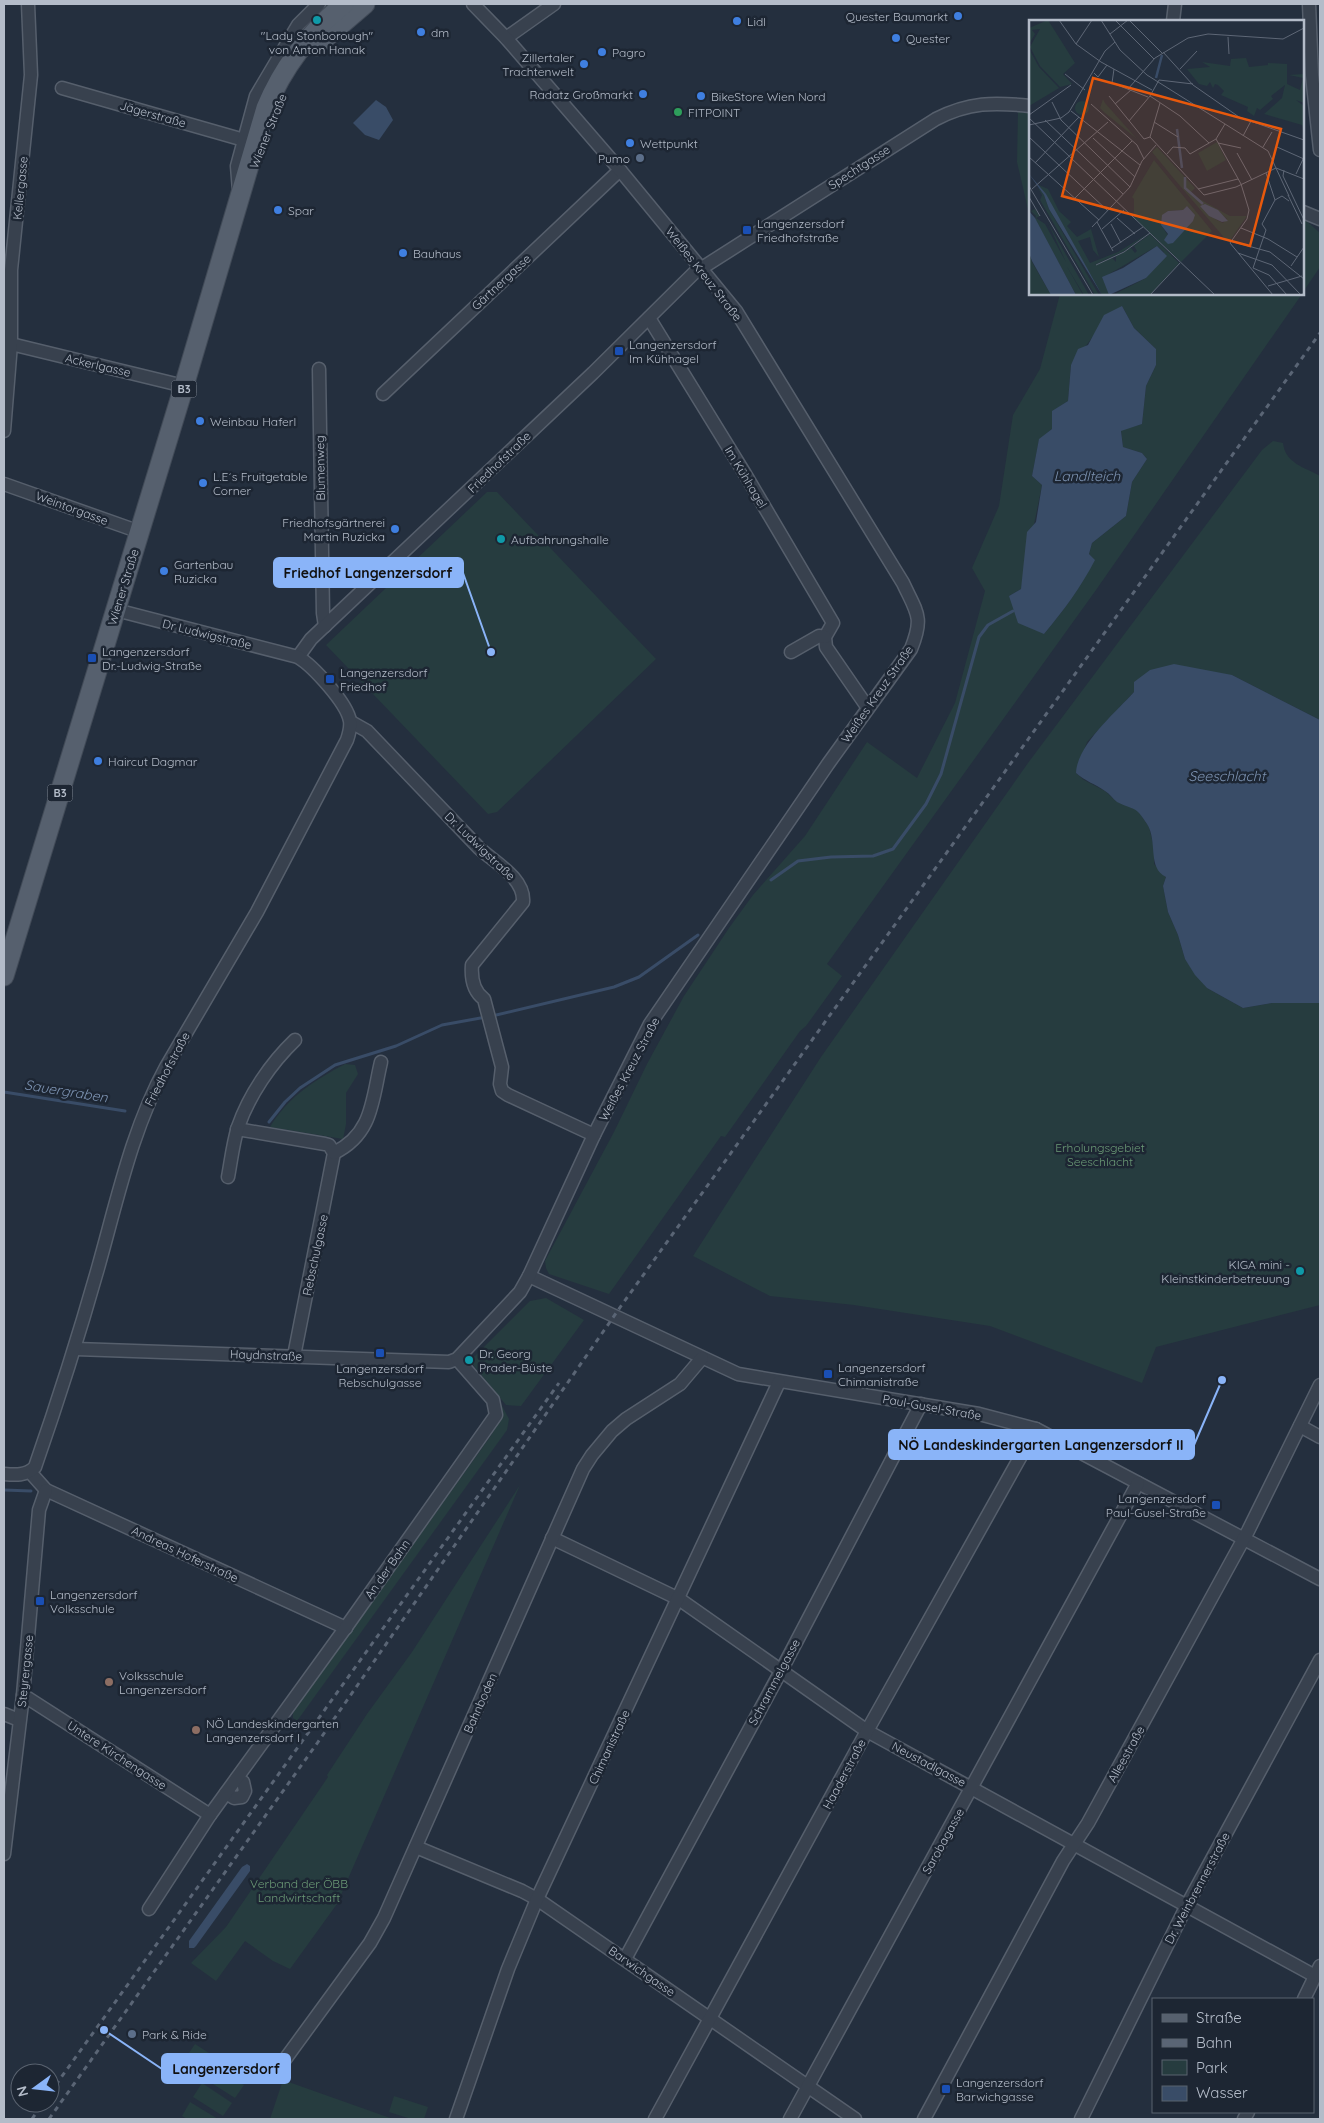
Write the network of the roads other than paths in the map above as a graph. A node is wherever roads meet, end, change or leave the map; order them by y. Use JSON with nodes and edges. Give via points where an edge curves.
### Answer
{"nodes":[{"id":1,"x":28,"y":4,"type":"edge"},
{"id":2,"x":319,"y":4,"type":"edge"},
{"id":3,"x":344,"y":4,"type":"edge"},
{"id":4,"x":365,"y":4,"type":"edge"},
{"id":5,"x":473,"y":4,"type":"edge"},
{"id":6,"x":554,"y":4,"type":"edge"},
{"id":7,"x":1175,"y":4,"type":"edge"},
{"id":8,"x":1309,"y":4,"type":"edge"},
{"id":9,"x":1173,"y":20,"type":"edge"},
{"id":10,"x":506,"y":38,"type":"junction"},
{"id":11,"x":62,"y":88,"type":"dead end"},
{"id":12,"x":1029,"y":106,"type":"edge"},
{"id":13,"x":244,"y":140,"type":"junction"},
{"id":14,"x":1320,"y":150,"type":"edge"},
{"id":15,"x":620,"y":170,"type":"junction"},
{"id":16,"x":240,"y":198,"type":"junction"},
{"id":17,"x":1304,"y":212,"type":"edge"},
{"id":18,"x":1320,"y":219,"type":"edge"},
{"id":19,"x":701,"y":268,"type":"junction"},
{"id":20,"x":649,"y":318,"type":"junction"},
{"id":21,"x":11,"y":344,"type":"junction"},
{"id":22,"x":318,"y":369,"type":"dead end"},
{"id":23,"x":184,"y":386,"type":"junction"},
{"id":24,"x":383,"y":394,"type":"dead end"},
{"id":25,"x":4,"y":431,"type":"edge"},
{"id":26,"x":4,"y":484,"type":"edge"},
{"id":27,"x":140,"y":532,"type":"junction"},
{"id":28,"x":116,"y":610,"type":"junction"},
{"id":29,"x":325,"y":626,"type":"junction"},
{"id":30,"x":826,"y":637,"type":"junction"},
{"id":31,"x":791,"y":652,"type":"dead end"},
{"id":32,"x":298,"y":657,"type":"junction"},
{"id":33,"x":868,"y":708,"type":"junction"},
{"id":34,"x":350,"y":722,"type":"junction"},
{"id":35,"x":458,"y":965,"type":"dead end"},
{"id":36,"x":472,"y":965,"type":"junction"},
{"id":37,"x":4,"y":976,"type":"edge"},
{"id":38,"x":295,"y":1040,"type":"dead end"},
{"id":39,"x":381,"y":1062,"type":"dead end"},
{"id":40,"x":237,"y":1129,"type":"junction"},
{"id":41,"x":594,"y":1135,"type":"junction"},
{"id":42,"x":334,"y":1153,"type":"junction"},
{"id":43,"x":228,"y":1177,"type":"dead end"},
{"id":44,"x":529,"y":1276,"type":"junction"},
{"id":45,"x":76,"y":1349,"type":"junction"},
{"id":46,"x":294,"y":1356,"type":"junction"},
{"id":47,"x":702,"y":1358,"type":"junction"},
{"id":48,"x":457,"y":1359,"type":"junction"},
{"id":49,"x":779,"y":1382,"type":"junction"},
{"id":50,"x":1320,"y":1385,"type":"edge"},
{"id":51,"x":921,"y":1404,"type":"junction"},
{"id":52,"x":1300,"y":1426,"type":"junction"},
{"id":53,"x":1036,"y":1429,"type":"junction"},
{"id":54,"x":1320,"y":1437,"type":"edge"},
{"id":55,"x":30,"y":1472,"type":"junction"},
{"id":56,"x":4,"y":1474,"type":"edge"},
{"id":57,"x":1138,"y":1483,"type":"junction"},
{"id":58,"x":46,"y":1490,"type":"junction"},
{"id":59,"x":552,"y":1538,"type":"junction"},
{"id":60,"x":1244,"y":1538,"type":"junction"},
{"id":61,"x":1320,"y":1579,"type":"edge"},
{"id":62,"x":679,"y":1598,"type":"junction"},
{"id":63,"x":346,"y":1628,"type":"junction"},
{"id":64,"x":1320,"y":1660,"type":"edge"},
{"id":65,"x":780,"y":1671,"type":"junction"},
{"id":66,"x":23,"y":1695,"type":"junction"},
{"id":67,"x":4,"y":1714,"type":"edge"},
{"id":68,"x":19,"y":1720,"type":"junction"},
{"id":69,"x":867,"y":1731,"type":"junction"},
{"id":70,"x":972,"y":1787,"type":"junction"},
{"id":71,"x":210,"y":1815,"type":"junction"},
{"id":72,"x":1075,"y":1843,"type":"junction"},
{"id":73,"x":416,"y":1848,"type":"junction"},
{"id":74,"x":4,"y":1854,"type":"edge"},
{"id":75,"x":537,"y":1899,"type":"junction"},
{"id":76,"x":1187,"y":1905,"type":"junction"},
{"id":77,"x":149,"y":1909,"type":"dead end"},
{"id":78,"x":625,"y":1959,"type":"junction"},
{"id":79,"x":1318,"y":1971,"type":"edge"},
{"id":80,"x":1304,"y":1998,"type":"edge"},
{"id":81,"x":711,"y":2019,"type":"junction"},
{"id":82,"x":278,"y":2070,"type":"dead end"},
{"id":83,"x":808,"y":2087,"type":"junction"},
{"id":84,"x":456,"y":2119,"type":"edge"},
{"id":85,"x":655,"y":2119,"type":"edge"},
{"id":86,"x":790,"y":2119,"type":"edge"},
{"id":87,"x":855,"y":2119,"type":"edge"},
{"id":88,"x":924,"y":2119,"type":"edge"},
{"id":89,"x":1081,"y":2119,"type":"edge"}],
"edges":[{"from":1,"to":21,"type":"street","name":"Kellergasse","via":[[31,75],[11,270]]},
{"from":2,"to":13,"type":"street","name":"Wiener Straße","via":[[298,25],[260,89]]},
{"from":3,"to":16,"type":"main road","name":"Wiener Straße","number":"B3","via":[[304,43],[277,82],[266,108]]},
{"from":4,"to":16,"type":"main road","name":"Wiener Straße","number":"B3","via":[[316,47],[288,83]]},
{"from":5,"to":10,"type":"street","name":"Weißes Kreuz Straße"},
{"from":6,"to":10,"type":"street"},
{"from":7,"to":9,"type":"street"},
{"from":8,"to":14,"type":"street"},
{"from":10,"to":15,"type":"street","name":"Weißes Kreuz Straße"},
{"from":11,"to":13,"type":"street","name":"Jägerstraße"},
{"from":12,"to":19,"type":"street","name":"Spechtgasse","via":[[982,103],[943,115]]},
{"from":13,"to":16,"type":"street","name":"Wiener Straße","via":[[237,166]]},
{"from":15,"to":19,"type":"street","name":"Weißes Kreuz Straße"},
{"from":15,"to":24,"type":"street","name":"Gärtnergasse"},
{"from":16,"to":23,"type":"main road","name":"Wiener Straße","number":"B3"},
{"from":17,"to":18,"type":"street"},
{"from":19,"to":20,"type":"street","name":"Friedhofstraße"},
{"from":19,"to":33,"type":"street","name":"Weißes Kreuz Straße","via":[[736,311],[918,614],[919,630],[911,649]]},
{"from":20,"to":29,"type":"street","name":"Friedhofstraße"},
{"from":20,"to":30,"type":"street","name":"Im Kühhagel","via":[[833,623]]},
{"from":21,"to":23,"type":"street","name":"Ackerlgasse"},
{"from":21,"to":25,"type":"street","name":"Kellergasse"},
{"from":22,"to":29,"type":"street","name":"Blumenweg"},
{"from":23,"to":27,"type":"main road","name":"Wiener Straße","number":"B3"},
{"from":26,"to":27,"type":"street","name":"Weintorgasse"},
{"from":27,"to":28,"type":"main road","name":"Wiener Straße","number":"B3"},
{"from":28,"to":32,"type":"street","name":"Dr Ludwigstraße"},
{"from":28,"to":37,"type":"main road","name":"Wiener Straße","number":"B3"},
{"from":29,"to":32,"type":"street","name":"Friedhofstraße"},
{"from":30,"to":31,"type":"street","via":[[819,636]]},
{"from":30,"to":33,"type":"street","name":"Im Kühhagel","via":[[826,647]]},
{"from":32,"to":34,"type":"street","via":[[342,703]]},
{"from":33,"to":41,"type":"street","name":"Weißes Kreuz Straße","via":[[650,1024]]},
{"from":34,"to":36,"type":"street","name":"Dr. Ludwigstraße","via":[[367,731],[522,888],[523,902]]},
{"from":34,"to":45,"type":"street","name":"Friedhofstraße","via":[[346,740],[277,874],[150,1099],[119,1193]]},
{"from":35,"to":36,"type":"street"},
{"from":36,"to":41,"type":"street","via":[[471,975],[478,995],[484,999],[502,1067],[502,1091]]},
{"from":38,"to":40,"type":"street","via":[[278,1057],[244,1110]]},
{"from":39,"to":42,"type":"street","via":[[369,1115],[362,1131],[352,1143]]},
{"from":40,"to":42,"type":"street","via":[[325,1144]]},
{"from":40,"to":43,"type":"street"},
{"from":41,"to":44,"type":"street","name":"Weißes Kreuz Straße"},
{"from":42,"to":46,"type":"street","name":"Rebschulgasse"},
{"from":44,"to":47,"type":"street","name":"Paul-Gusel-Straße"},
{"from":44,"to":48,"type":"street","name":"Weißes Kreuz Straße","via":[[520,1292]]},
{"from":45,"to":46,"type":"street","name":"Haydnstraße"},
{"from":45,"to":55,"type":"street","name":"Friedhofstraße","via":[[35,1467]]},
{"from":46,"to":48,"type":"street","name":"Haydnstraße","via":[[449,1362]]},
{"from":47,"to":49,"type":"street","name":"Paul-Gusel-Straße","via":[[732,1372]]},
{"from":47,"to":59,"type":"street","name":"Bahnboden","via":[[680,1384],[626,1419],[601,1442],[583,1469]]},
{"from":48,"to":63,"type":"street","name":"An der Bahn","via":[[493,1400],[496,1415]]},
{"from":49,"to":51,"type":"street","name":"Paul-Gusel-Straße"},
{"from":49,"to":62,"type":"street","name":"Chimanistraße"},
{"from":50,"to":52,"type":"street","name":"Alleestraße"},
{"from":51,"to":53,"type":"street","name":"Paul-Gusel-Straße","via":[[1007,1420]]},
{"from":51,"to":65,"type":"street","name":"Schrammelgasse"},
{"from":52,"to":54,"type":"street"},
{"from":52,"to":60,"type":"street","name":"Alleestraße"},
{"from":53,"to":57,"type":"street","name":"Paul-Gusel-Straße"},
{"from":53,"to":69,"type":"street","name":"Haaderstraße"},
{"from":55,"to":56,"type":"street"},
{"from":55,"to":58,"type":"street","name":"Andreas Hoferstraße"},
{"from":57,"to":60,"type":"street","name":"Paul-Gusel-Straße"},
{"from":57,"to":70,"type":"street","name":"Sarobagasse"},
{"from":58,"to":63,"type":"street","name":"Andreas Hoferstraße"},
{"from":58,"to":66,"type":"street","name":"Steyrergasse","via":[[39,1510]]},
{"from":59,"to":62,"type":"street","name":"Neustadlgasse"},
{"from":59,"to":73,"type":"street","name":"Bahnboden"},
{"from":60,"to":61,"type":"street","name":"Paul-Gusel-Straße"},
{"from":60,"to":72,"type":"street","name":"Alleestraße"},
{"from":62,"to":65,"type":"street","name":"Neustadlgasse"},
{"from":62,"to":75,"type":"street","name":"Chimanistraße"},
{"from":63,"to":71,"type":"street","name":"An der Bahn","via":[[237,1778],[243,1782],[246,1791],[242,1797],[234,1798],[226,1793]]},
{"from":64,"to":76,"type":"street","name":"Dr. Weinbrennerstraße"},
{"from":65,"to":69,"type":"street","name":"Neustadlgasse"},
{"from":65,"to":78,"type":"street","name":"Schrammelgasse"},
{"from":66,"to":68,"type":"street","name":"Steyrergasse"},
{"from":66,"to":71,"type":"street","name":"Untere Kirchengasse"},
{"from":67,"to":68,"type":"street"},
{"from":68,"to":74,"type":"street","name":"Steyrergasse"},
{"from":69,"to":70,"type":"street","name":"Neustadlgasse"},
{"from":69,"to":81,"type":"street","name":"Haaderstraße"},
{"from":70,"to":72,"type":"street","name":"Neustadlgasse"},
{"from":70,"to":83,"type":"street","name":"Sarobagasse"},
{"from":71,"to":77,"type":"street","name":"An der Bahn"},
{"from":72,"to":76,"type":"street","name":"Neustadlgasse"},
{"from":72,"to":88,"type":"street","name":"Alleestraße"},
{"from":73,"to":75,"type":"street","name":"Barwichgasse"},
{"from":73,"to":82,"type":"street","name":"Bahnboden","via":[[370,1942]]},
{"from":75,"to":78,"type":"street","name":"Barwichgasse"},
{"from":75,"to":84,"type":"street","name":"Chimanistraße","via":[[508,1969]]},
{"from":76,"to":79,"type":"street","name":"Neustadlgasse"},
{"from":76,"to":89,"type":"street","name":"Dr. Weinbrennerstraße"},
{"from":78,"to":81,"type":"street","name":"Barwichgasse"},
{"from":79,"to":80,"type":"street"},
{"from":81,"to":83,"type":"street","name":"Barwichgasse"},
{"from":81,"to":85,"type":"street","name":"Haaderstraße"},
{"from":83,"to":86,"type":"street","name":"Sarobagasse"},
{"from":83,"to":87,"type":"street","name":"Barwichgasse"}]}
